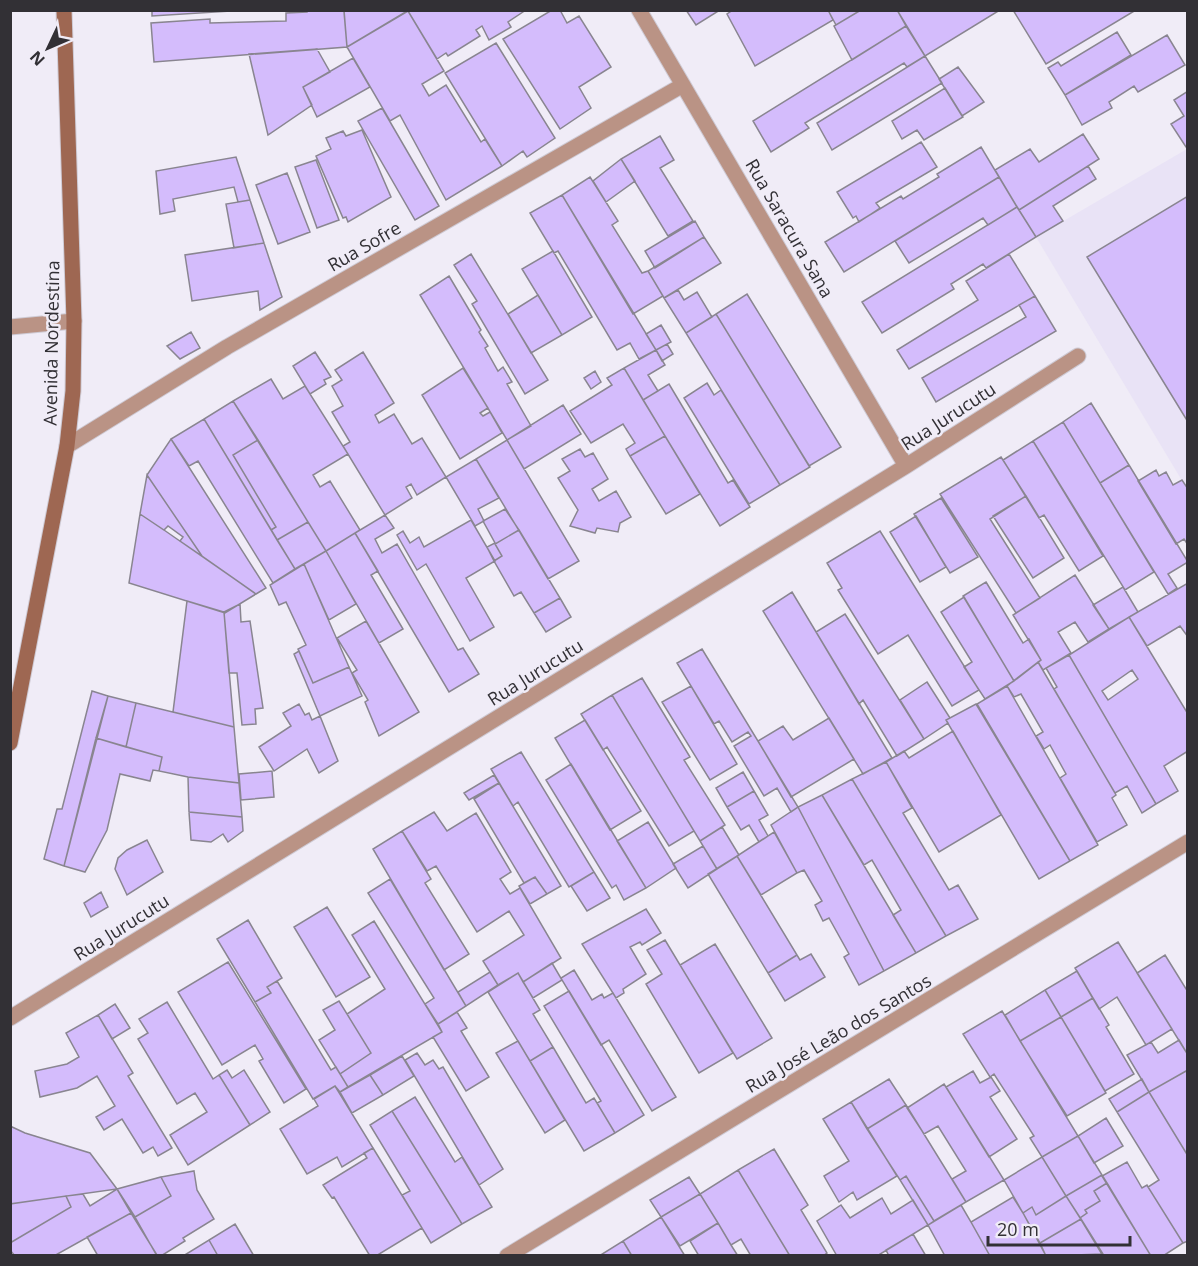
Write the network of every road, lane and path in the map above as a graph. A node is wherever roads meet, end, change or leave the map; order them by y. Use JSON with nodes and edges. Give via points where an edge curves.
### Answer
{"nodes":[{"id":1,"x":64,"y":10,"type":"edge"},
{"id":2,"x":639,"y":10,"type":"edge"},
{"id":3,"x":684,"y":85,"type":"junction"},
{"id":4,"x":74,"y":321,"type":"junction"},
{"id":5,"x":10,"y":327,"type":"edge"},
{"id":6,"x":1078,"y":356,"type":"dead end"},
{"id":7,"x":67,"y":446,"type":"junction"},
{"id":8,"x":906,"y":466,"type":"junction"},
{"id":9,"x":10,"y":743,"type":"edge"},
{"id":10,"x":1188,"y":843,"type":"edge"},
{"id":11,"x":10,"y":1018,"type":"edge"},
{"id":12,"x":507,"y":1256,"type":"edge"}],
"edges":[{"from":1,"to":4,"type":"main road","name":"Avenida Nordestina"},
{"from":2,"to":3,"type":"street","name":"Rua Saracura Sana"},
{"from":3,"to":7,"type":"street","name":"Rua Sofre","via":[[227,347]]},
{"from":3,"to":8,"type":"street","name":"Rua Saracura Sana"},
{"from":4,"to":5,"type":"street"},
{"from":4,"to":7,"type":"main road","name":"Avenida Nordestina"},
{"from":6,"to":8,"type":"street","name":"Rua Jurucutu"},
{"from":7,"to":9,"type":"main road","name":"Avenida Nordestina"},
{"from":8,"to":11,"type":"street","name":"Rua Jurucutu"},
{"from":10,"to":12,"type":"street","name":"Rua José Leão dos Santos"}]}
